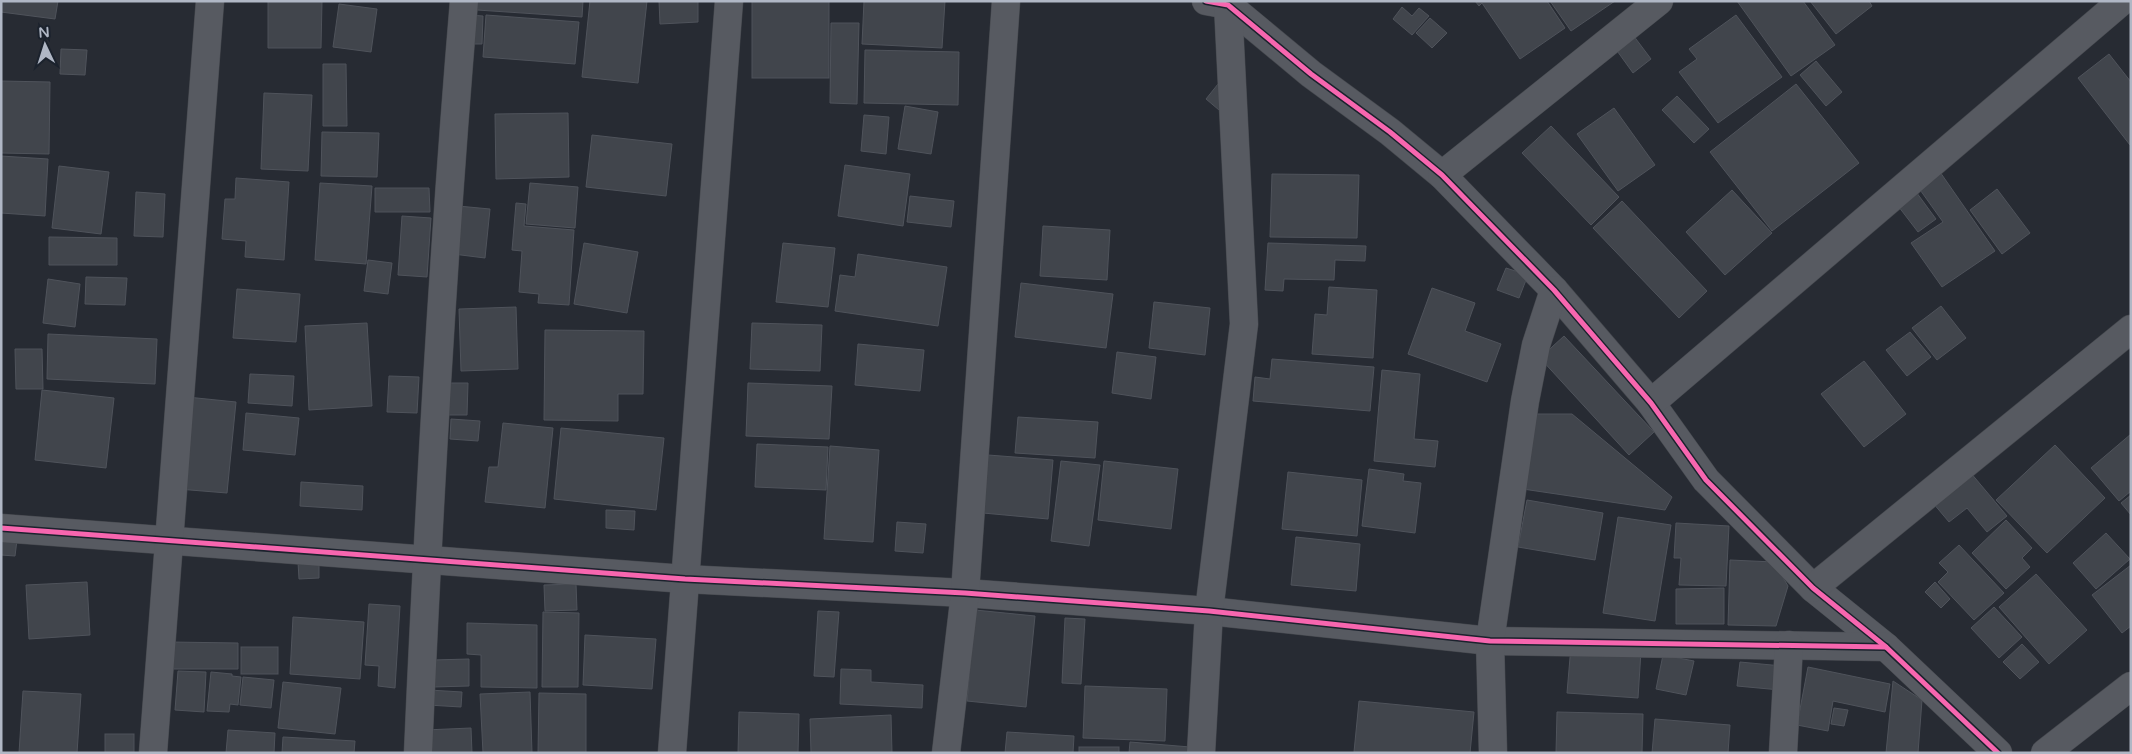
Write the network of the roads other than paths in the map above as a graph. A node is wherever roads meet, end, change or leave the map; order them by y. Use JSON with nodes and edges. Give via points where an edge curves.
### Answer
{"nodes":[{"id":1,"x":210,"y":1,"type":"edge"},
{"id":2,"x":464,"y":1,"type":"edge"},
{"id":3,"x":729,"y":1,"type":"edge"},
{"id":4,"x":1006,"y":1,"type":"edge"},
{"id":5,"x":1659,"y":1,"type":"edge"},
{"id":6,"x":2122,"y":1,"type":"edge"},
{"id":7,"x":1222,"y":2,"type":"edge"},
{"id":8,"x":1442,"y":175,"type":"junction"},
{"id":9,"x":1554,"y":290,"type":"junction"},
{"id":10,"x":2131,"y":329,"type":"edge"},
{"id":11,"x":1651,"y":402,"type":"junction"},
{"id":12,"x":1,"y":528,"type":"edge"},
{"id":13,"x":170,"y":540,"type":"junction"},
{"id":14,"x":426,"y":560,"type":"junction"},
{"id":15,"x":685,"y":579,"type":"junction"},
{"id":16,"x":1813,"y":588,"type":"junction"},
{"id":17,"x":965,"y":593,"type":"junction"},
{"id":18,"x":1209,"y":611,"type":"junction"},
{"id":19,"x":1490,"y":641,"type":"junction"},
{"id":20,"x":1789,"y":645,"type":"junction"},
{"id":21,"x":1886,"y":647,"type":"junction"},
{"id":22,"x":2131,"y":686,"type":"edge"},
{"id":23,"x":153,"y":753,"type":"edge"},
{"id":24,"x":418,"y":753,"type":"edge"},
{"id":25,"x":672,"y":753,"type":"edge"},
{"id":26,"x":946,"y":753,"type":"edge"},
{"id":27,"x":1202,"y":753,"type":"edge"},
{"id":28,"x":1493,"y":753,"type":"edge"},
{"id":29,"x":1783,"y":753,"type":"edge"},
{"id":30,"x":1998,"y":753,"type":"edge"},
{"id":31,"x":2045,"y":753,"type":"edge"}],
"edges":[{"from":1,"to":13,"type":"street"},
{"from":2,"to":14,"type":"street","via":[[449,178]]},
{"from":3,"to":15,"type":"street"},
{"from":4,"to":17,"type":"street"},
{"from":5,"to":8,"type":"street"},
{"from":6,"to":11,"type":"street"},
{"from":7,"to":8,"type":"street"},
{"from":7,"to":18,"type":"street","via":[[1244,324]]},
{"from":8,"to":9,"type":"street"},
{"from":9,"to":11,"type":"street"},
{"from":9,"to":19,"type":"street","via":[[1536,345],[1525,401]]},
{"from":10,"to":16,"type":"street"},
{"from":11,"to":16,"type":"street","via":[[1706,480]]},
{"from":12,"to":13,"type":"street"},
{"from":13,"to":14,"type":"street"},
{"from":13,"to":23,"type":"street"},
{"from":14,"to":15,"type":"street"},
{"from":14,"to":24,"type":"street"},
{"from":15,"to":17,"type":"street"},
{"from":15,"to":25,"type":"street"},
{"from":16,"to":21,"type":"street"},
{"from":17,"to":18,"type":"street"},
{"from":17,"to":26,"type":"street"},
{"from":18,"to":19,"type":"street"},
{"from":18,"to":27,"type":"street"},
{"from":19,"to":20,"type":"street"},
{"from":19,"to":28,"type":"street"},
{"from":20,"to":21,"type":"street"},
{"from":20,"to":29,"type":"street"},
{"from":21,"to":30,"type":"street"},
{"from":22,"to":31,"type":"street"}]}
